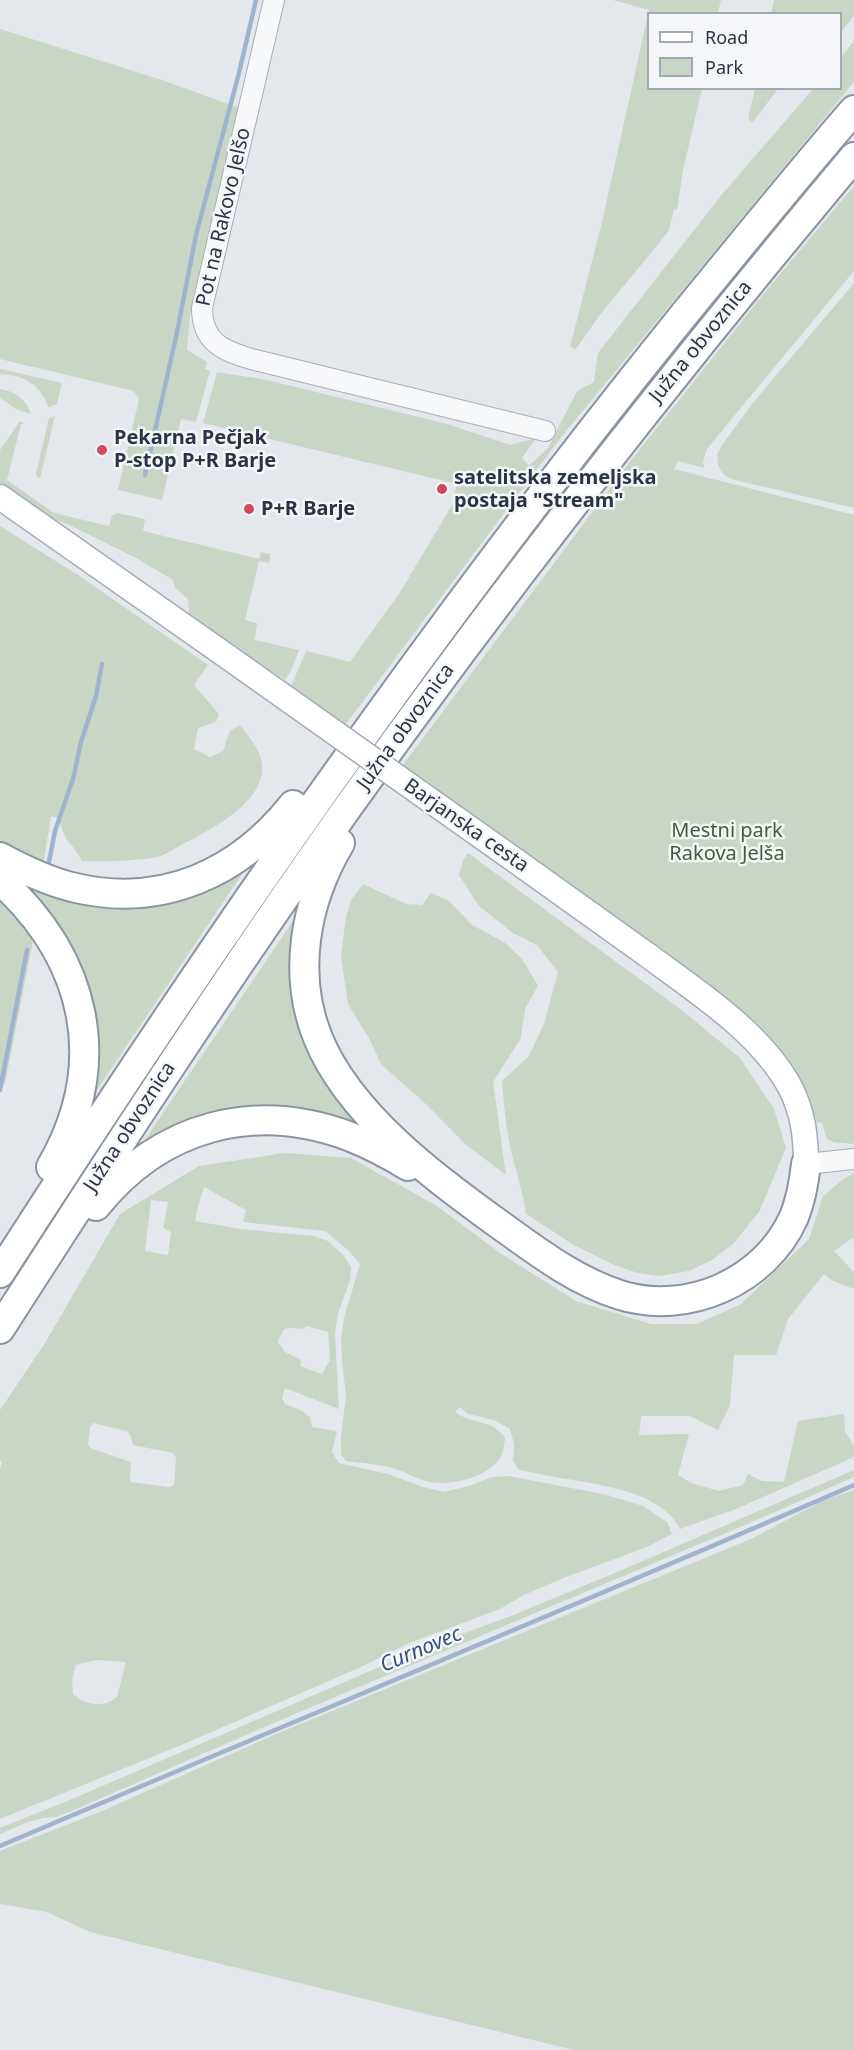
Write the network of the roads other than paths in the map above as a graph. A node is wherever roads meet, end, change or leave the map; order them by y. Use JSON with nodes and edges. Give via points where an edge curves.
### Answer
{"nodes":[{"id":1,"x":274,"y":0,"type":"edge"},
{"id":2,"x":854,"y":110,"type":"edge"},
{"id":3,"x":854,"y":157,"type":"edge"},
{"id":4,"x":545,"y":431,"type":"dead end"},
{"id":5,"x":0,"y":497,"type":"edge"},
{"id":6,"x":362,"y":736,"type":"junction"},
{"id":7,"x":397,"y":739,"type":"junction"},
{"id":8,"x":0,"y":857,"type":"edge"},
{"id":9,"x":0,"y":880,"type":"edge"},
{"id":10,"x":854,"y":1159,"type":"edge"},
{"id":11,"x":806,"y":1164,"type":"junction"},
{"id":12,"x":449,"y":1189,"type":"junction"},
{"id":13,"x":1,"y":1272,"type":"edge"},
{"id":14,"x":25,"y":1290,"type":"junction"},
{"id":15,"x":0,"y":1329,"type":"edge"}],
"edges":[{"from":1,"to":4,"type":"street","name":"Pot na Rakovo Jelšo","via":[[202,308],[206,331],[220,347],[251,359]]},
{"from":2,"to":6,"type":"highway","name":"Južna obvoznica","via":[[579,448]]},
{"from":3,"to":7,"type":"highway","name":"Južna obvoznica","via":[[608,458]]},
{"from":5,"to":11,"type":"main road","name":"Barjanska cesta","bridge":true,"via":[[516,861],[714,1006],[762,1048],[778,1068],[795,1098],[805,1130]]},
{"from":6,"to":8,"type":"highway","via":[[323,767],[278,825],[255,846],[218,871],[177,886],[138,894],[97,892],[51,881]]},
{"from":6,"to":13,"type":"highway","name":"Južna obvoznica","via":[[179,998]]},
{"from":7,"to":12,"type":"highway","via":[[372,797],[330,859],[308,922],[304,972],[318,1038],[339,1078],[371,1117]]},
{"from":7,"to":14,"type":"highway","name":"Južna obvoznica","via":[[202,1018]]},
{"from":9,"to":13,"type":"highway","via":[[32,912],[56,945],[76,994],[84,1041],[84,1067],[70,1124],[57,1155],[20,1218]]},
{"from":10,"to":11,"type":"street"},
{"from":11,"to":12,"type":"highway","via":[[793,1219],[768,1256],[744,1276],[716,1291],[684,1300],[636,1299],[573,1275]]},
{"from":12,"to":14,"type":"highway","via":[[364,1143],[323,1128],[279,1120],[223,1123],[180,1138],[128,1171],[95,1207],[74,1239]]},
{"from":14,"to":15,"type":"highway","name":"Južna obvoznica"}]}
